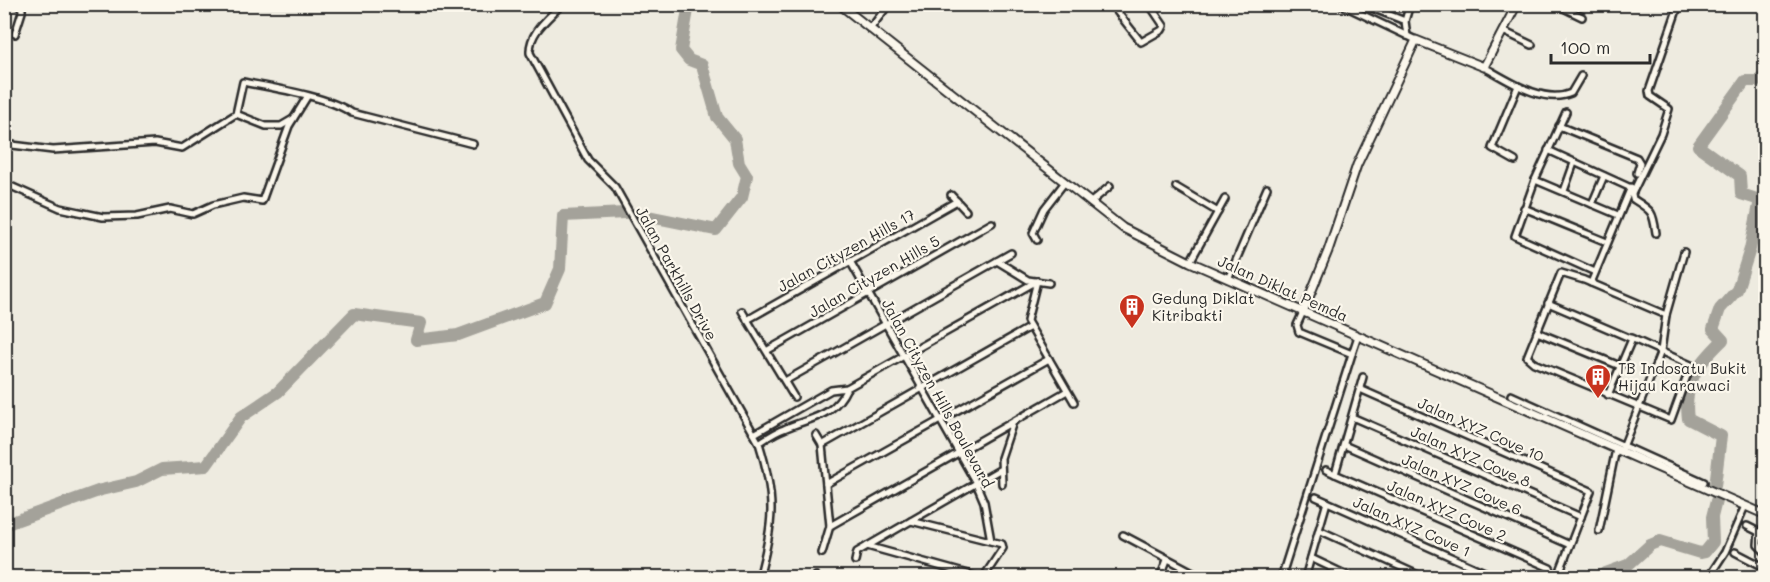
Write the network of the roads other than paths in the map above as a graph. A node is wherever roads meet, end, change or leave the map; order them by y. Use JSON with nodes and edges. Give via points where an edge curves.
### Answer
{"nodes":[{"id":1,"x":15,"y":4,"type":"edge"},
{"id":2,"x":562,"y":4,"type":"edge"},
{"id":3,"x":839,"y":4,"type":"edge"},
{"id":4,"x":889,"y":4,"type":"edge"},
{"id":5,"x":1111,"y":4,"type":"edge"},
{"id":6,"x":1149,"y":4,"type":"edge"},
{"id":7,"x":1340,"y":4,"type":"edge"},
{"id":8,"x":1362,"y":4,"type":"edge"},
{"id":9,"x":1410,"y":4,"type":"edge"},
{"id":10,"x":1517,"y":4,"type":"edge"},
{"id":11,"x":1555,"y":4,"type":"edge"},
{"id":12,"x":1679,"y":4,"type":"edge"},
{"id":13,"x":1582,"y":17,"type":"dead end"},
{"id":14,"x":1405,"y":21,"type":"junction"},
{"id":15,"x":870,"y":29,"type":"junction"},
{"id":16,"x":1503,"y":31,"type":"junction"},
{"id":17,"x":15,"y":34,"type":"dead end"},
{"id":18,"x":1407,"y":36,"type":"junction"},
{"id":19,"x":1416,"y":40,"type":"junction"},
{"id":20,"x":1532,"y":45,"type":"dead end"},
{"id":21,"x":1484,"y":68,"type":"junction"},
{"id":22,"x":1581,"y":76,"type":"dead end"},
{"id":23,"x":1518,"y":86,"type":"junction"},
{"id":24,"x":307,"y":97,"type":"junction"},
{"id":25,"x":1566,"y":112,"type":"dead end"},
{"id":26,"x":236,"y":114,"type":"junction"},
{"id":27,"x":294,"y":119,"type":"junction"},
{"id":28,"x":1559,"y":126,"type":"junction"},
{"id":29,"x":4,"y":144,"type":"edge"},
{"id":30,"x":473,"y":144,"type":"dead end"},
{"id":31,"x":1548,"y":150,"type":"junction"},
{"id":32,"x":1515,"y":161,"type":"dead end"},
{"id":33,"x":1574,"y":163,"type":"junction"},
{"id":34,"x":1604,"y":176,"type":"junction"},
{"id":35,"x":1535,"y":180,"type":"junction"},
{"id":36,"x":1065,"y":182,"type":"junction"},
{"id":37,"x":4,"y":183,"type":"edge"},
{"id":38,"x":1110,"y":186,"type":"dead end"},
{"id":39,"x":1176,"y":187,"type":"dead end"},
{"id":40,"x":1267,"y":188,"type":"dead end"},
{"id":41,"x":1631,"y":188,"type":"junction"},
{"id":42,"x":1564,"y":191,"type":"junction"},
{"id":43,"x":951,"y":195,"type":"dead end"},
{"id":44,"x":1225,"y":199,"type":"dead end"},
{"id":45,"x":957,"y":201,"type":"junction"},
{"id":46,"x":1090,"y":203,"type":"junction"},
{"id":47,"x":1592,"y":204,"type":"junction"},
{"id":48,"x":1524,"y":208,"type":"junction"},
{"id":49,"x":966,"y":212,"type":"dead end"},
{"id":50,"x":1218,"y":212,"type":"junction"},
{"id":51,"x":1618,"y":215,"type":"junction"},
{"id":52,"x":992,"y":223,"type":"dead end"},
{"id":53,"x":1656,"y":233,"type":"dead end"},
{"id":54,"x":1037,"y":240,"type":"dead end"},
{"id":55,"x":1607,"y":242,"type":"junction"},
{"id":56,"x":1684,"y":252,"type":"dead end"},
{"id":57,"x":1011,"y":253,"type":"dead end"},
{"id":58,"x":1567,"y":260,"type":"junction"},
{"id":59,"x":850,"y":261,"type":"junction"},
{"id":60,"x":997,"y":261,"type":"junction"},
{"id":61,"x":1190,"y":262,"type":"junction"},
{"id":62,"x":1595,"y":272,"type":"junction"},
{"id":63,"x":1561,"y":273,"type":"junction"},
{"id":64,"x":1228,"y":279,"type":"junction"},
{"id":65,"x":1037,"y":281,"type":"junction"},
{"id":66,"x":1049,"y":283,"type":"dead end"},
{"id":67,"x":1591,"y":283,"type":"junction"},
{"id":68,"x":868,"y":293,"type":"junction"},
{"id":69,"x":1548,"y":303,"type":"junction"},
{"id":70,"x":742,"y":311,"type":"dead end"},
{"id":71,"x":1303,"y":312,"type":"junction"},
{"id":72,"x":1666,"y":315,"type":"junction"},
{"id":73,"x":747,"y":320,"type":"junction"},
{"id":74,"x":886,"y":324,"type":"junction"},
{"id":75,"x":1030,"y":327,"type":"junction"},
{"id":76,"x":1537,"y":332,"type":"junction"},
{"id":77,"x":1358,"y":336,"type":"junction"},
{"id":78,"x":1631,"y":338,"type":"junction"},
{"id":79,"x":768,"y":350,"type":"junction"},
{"id":80,"x":1661,"y":351,"type":"junction"},
{"id":81,"x":1352,"y":354,"type":"junction"},
{"id":82,"x":904,"y":356,"type":"junction"},
{"id":83,"x":1049,"y":359,"type":"junction"},
{"id":84,"x":1620,"y":366,"type":"junction"},
{"id":85,"x":1364,"y":377,"type":"dead end"},
{"id":86,"x":785,"y":381,"type":"junction"},
{"id":87,"x":847,"y":388,"type":"junction"},
{"id":88,"x":922,"y":388,"type":"junction"},
{"id":89,"x":1360,"y":389,"type":"junction"},
{"id":90,"x":1067,"y":391,"type":"junction"},
{"id":91,"x":1511,"y":395,"type":"dead end"},
{"id":92,"x":1608,"y":395,"type":"junction"},
{"id":93,"x":794,"y":397,"type":"dead end"},
{"id":94,"x":1074,"y":402,"type":"dead end"},
{"id":95,"x":1638,"y":408,"type":"junction"},
{"id":96,"x":1546,"y":414,"type":"junction"},
{"id":97,"x":1352,"y":417,"type":"junction"},
{"id":98,"x":940,"y":420,"type":"junction"},
{"id":99,"x":1012,"y":422,"type":"junction"},
{"id":100,"x":754,"y":434,"type":"junction"},
{"id":101,"x":816,"y":435,"type":"dead end"},
{"id":102,"x":759,"y":443,"type":"junction"},
{"id":103,"x":822,"y":445,"type":"junction"},
{"id":104,"x":1344,"y":445,"type":"junction"},
{"id":105,"x":1620,"y":448,"type":"junction"},
{"id":106,"x":959,"y":453,"type":"junction"},
{"id":107,"x":1660,"y":465,"type":"junction"},
{"id":108,"x":1001,"y":469,"type":"junction"},
{"id":109,"x":1326,"y":470,"type":"dead end"},
{"id":110,"x":1335,"y":474,"type":"junction"},
{"id":111,"x":1704,"y":482,"type":"dead end"},
{"id":112,"x":976,"y":483,"type":"junction"},
{"id":113,"x":826,"y":484,"type":"junction"},
{"id":114,"x":1002,"y":484,"type":"dead end"},
{"id":115,"x":1316,"y":497,"type":"dead end"},
{"id":116,"x":1326,"y":502,"type":"junction"},
{"id":117,"x":1745,"y":506,"type":"junction"},
{"id":118,"x":1766,"y":515,"type":"edge"},
{"id":119,"x":1581,"y":518,"type":"junction"},
{"id":120,"x":911,"y":521,"type":"junction"},
{"id":121,"x":830,"y":526,"type":"junction"},
{"id":122,"x":1747,"y":526,"type":"dead end"},
{"id":123,"x":1318,"y":530,"type":"junction"},
{"id":124,"x":1599,"y":531,"type":"dead end"},
{"id":125,"x":1123,"y":535,"type":"dead end"},
{"id":126,"x":991,"y":541,"type":"junction"},
{"id":127,"x":1570,"y":545,"type":"junction"},
{"id":128,"x":867,"y":546,"type":"junction"},
{"id":129,"x":1735,"y":552,"type":"dead end"},
{"id":130,"x":822,"y":553,"type":"dead end"},
{"id":131,"x":1766,"y":553,"type":"edge"},
{"id":132,"x":1311,"y":558,"type":"junction"},
{"id":133,"x":1167,"y":560,"type":"junction"},
{"id":134,"x":855,"y":561,"type":"dead end"},
{"id":135,"x":1765,"y":563,"type":"edge"},
{"id":136,"x":1194,"y":576,"type":"edge"},
{"id":137,"x":759,"y":578,"type":"edge"},
{"id":138,"x":983,"y":578,"type":"edge"},
{"id":139,"x":1160,"y":578,"type":"edge"},
{"id":140,"x":1204,"y":578,"type":"edge"},
{"id":141,"x":1281,"y":578,"type":"edge"},
{"id":142,"x":1305,"y":578,"type":"edge"},
{"id":143,"x":1353,"y":578,"type":"edge"},
{"id":144,"x":1425,"y":578,"type":"edge"},
{"id":145,"x":1498,"y":578,"type":"edge"},
{"id":146,"x":1555,"y":578,"type":"edge"},
{"id":147,"x":1708,"y":578,"type":"edge"},
{"id":148,"x":1764,"y":578,"type":"edge"}],
"edges":[{"from":1,"to":17,"type":"street","via":[[22,8]]},
{"from":2,"to":100,"type":"street","name":"Jalan Parkhills Drive","via":[[536,32],[530,53],[588,160],[615,187]]},
{"from":3,"to":15,"type":"street","name":"Jalan Diklat Pemda"},
{"from":4,"to":15,"type":"street"},
{"from":5,"to":6,"type":"street","via":[[1142,42],[1164,26]]},
{"from":7,"to":18,"type":"street"},
{"from":8,"to":14,"type":"street"},
{"from":9,"to":14,"type":"street"},
{"from":10,"to":16,"type":"street"},
{"from":11,"to":13,"type":"street"},
{"from":12,"to":53,"type":"street","via":[[1649,91],[1650,96],[1669,109],[1632,194],[1654,215]]},
{"from":14,"to":18,"type":"street"},
{"from":15,"to":36,"type":"street","name":"Jalan Diklat Pemda"},
{"from":16,"to":20,"type":"street"},
{"from":16,"to":21,"type":"street"},
{"from":18,"to":19,"type":"street"},
{"from":19,"to":21,"type":"street"},
{"from":19,"to":71,"type":"street","via":[[1357,165]]},
{"from":21,"to":23,"type":"street"},
{"from":22,"to":23,"type":"street","via":[[1571,93],[1551,98]]},
{"from":23,"to":32,"type":"street","via":[[1492,148]]},
{"from":24,"to":26,"type":"street","via":[[243,82]]},
{"from":24,"to":27,"type":"street"},
{"from":24,"to":30,"type":"street"},
{"from":25,"to":28,"type":"street"},
{"from":26,"to":27,"type":"street","via":[[266,126],[281,126]]},
{"from":26,"to":29,"type":"street","via":[[180,148],[155,142],[53,150]]},
{"from":27,"to":37,"type":"street","via":[[262,201],[243,198],[194,214],[170,209],[137,216],[103,217],[53,206]]},
{"from":28,"to":31,"type":"street"},
{"from":28,"to":41,"type":"street","via":[[1637,158],[1639,170]]},
{"from":31,"to":33,"type":"street"},
{"from":31,"to":35,"type":"street"},
{"from":33,"to":34,"type":"street"},
{"from":33,"to":42,"type":"street"},
{"from":34,"to":41,"type":"street"},
{"from":34,"to":47,"type":"street"},
{"from":35,"to":42,"type":"street"},
{"from":35,"to":48,"type":"street"},
{"from":36,"to":46,"type":"street","name":"Jalan Diklat Pemda"},
{"from":36,"to":54,"type":"street","via":[[1038,221],[1033,233]]},
{"from":38,"to":46,"type":"street"},
{"from":39,"to":50,"type":"street"},
{"from":40,"to":64,"type":"street"},
{"from":41,"to":51,"type":"street"},
{"from":42,"to":47,"type":"street"},
{"from":43,"to":45,"type":"street"},
{"from":44,"to":50,"type":"street"},
{"from":45,"to":49,"type":"street"},
{"from":45,"to":59,"type":"street","name":"Jalan Cityzen Hills 17"},
{"from":46,"to":61,"type":"street","name":"Jalan Diklat Pemda","via":[[1123,228]]},
{"from":47,"to":51,"type":"street"},
{"from":48,"to":55,"type":"street"},
{"from":48,"to":58,"type":"street","via":[[1515,236]]},
{"from":50,"to":61,"type":"street"},
{"from":51,"to":55,"type":"street"},
{"from":52,"to":68,"type":"street","name":"Jalan Cityzen Hills 5"},
{"from":55,"to":62,"type":"street"},
{"from":56,"to":72,"type":"street"},
{"from":57,"to":60,"type":"street"},
{"from":58,"to":62,"type":"street"},
{"from":58,"to":63,"type":"street"},
{"from":59,"to":68,"type":"street","name":"Jalan Cityzen Hills Boulevard"},
{"from":59,"to":73,"type":"street","name":"Jalan Cityzen Hills 17"},
{"from":60,"to":65,"type":"street","via":[[1028,280]]},
{"from":60,"to":74,"type":"street"},
{"from":61,"to":64,"type":"street","name":"Jalan Diklat Pemda"},
{"from":62,"to":67,"type":"street"},
{"from":63,"to":67,"type":"street"},
{"from":63,"to":69,"type":"street"},
{"from":64,"to":71,"type":"street","name":"Jalan Diklat Pemda"},
{"from":65,"to":66,"type":"street"},
{"from":65,"to":75,"type":"street","via":[[1027,321]]},
{"from":65,"to":82,"type":"street"},
{"from":67,"to":72,"type":"street"},
{"from":68,"to":74,"type":"street","name":"Jalan Cityzen Hills Boulevard"},
{"from":68,"to":79,"type":"street","name":"Jalan Cityzen Hills 5"},
{"from":69,"to":76,"type":"street"},
{"from":69,"to":78,"type":"street"},
{"from":70,"to":73,"type":"street"},
{"from":71,"to":77,"type":"street","name":"Jalan Diklat Pemda"},
{"from":71,"to":81,"type":"street","via":[[1297,325],[1299,332]]},
{"from":72,"to":80,"type":"street"},
{"from":73,"to":79,"type":"street"},
{"from":74,"to":82,"type":"street","name":"Jalan Cityzen Hills Boulevard"},
{"from":74,"to":86,"type":"street"},
{"from":75,"to":83,"type":"street"},
{"from":75,"to":88,"type":"street"},
{"from":76,"to":84,"type":"street"},
{"from":76,"to":92,"type":"street","via":[[1527,354],[1529,360]]},
{"from":77,"to":81,"type":"street"},
{"from":77,"to":96,"type":"street","name":"Jalan Diklat Pemda"},
{"from":78,"to":80,"type":"street"},
{"from":78,"to":84,"type":"street"},
{"from":79,"to":86,"type":"street"},
{"from":80,"to":95,"type":"street"},
{"from":80,"to":95,"type":"street","via":[[1691,365],[1673,419]]},
{"from":81,"to":141,"type":"street"},
{"from":82,"to":87,"type":"street"},
{"from":82,"to":88,"type":"street","name":"Jalan Cityzen Hills Boulevard"},
{"from":83,"to":90,"type":"street"},
{"from":83,"to":98,"type":"street"},
{"from":84,"to":92,"type":"street"},
{"from":85,"to":89,"type":"street"},
{"from":86,"to":93,"type":"street"},
{"from":87,"to":100,"type":"street","via":[[831,390]]},
{"from":87,"to":102,"type":"street","via":[[840,404]]},
{"from":88,"to":98,"type":"street","name":"Jalan Cityzen Hills Boulevard"},
{"from":88,"to":103,"type":"street"},
{"from":89,"to":97,"type":"street"},
{"from":89,"to":119,"type":"street","name":"Jalan XYZ Cove 10","via":[[1591,490]]},
{"from":90,"to":94,"type":"street"},
{"from":90,"to":99,"type":"street"},
{"from":91,"to":96,"type":"street"},
{"from":92,"to":95,"type":"street"},
{"from":95,"to":105,"type":"street"},
{"from":96,"to":105,"type":"street","name":"Jalan Diklat Pemda"},
{"from":97,"to":104,"type":"street"},
{"from":97,"to":119,"type":"street","name":"Jalan XYZ Cove 8"},
{"from":98,"to":106,"type":"street","name":"Jalan Cityzen Hills Boulevard"},
{"from":98,"to":113,"type":"street"},
{"from":99,"to":106,"type":"street"},
{"from":99,"to":108,"type":"street"},
{"from":100,"to":102,"type":"street","name":"Jalan Parkhills Drive"},
{"from":101,"to":103,"type":"street"},
{"from":102,"to":137,"type":"street","name":"Jalan Parkhills Drive","via":[[771,484],[773,511]]},
{"from":103,"to":113,"type":"street"},
{"from":104,"to":110,"type":"street"},
{"from":104,"to":127,"type":"street","name":"Jalan XYZ Cove 6"},
{"from":105,"to":107,"type":"street","name":"Jalan Diklat Pemda"},
{"from":105,"to":124,"type":"street"},
{"from":106,"to":112,"type":"street","name":"Jalan Cityzen Hills Boulevard"},
{"from":106,"to":121,"type":"street"},
{"from":107,"to":111,"type":"street"},
{"from":107,"to":117,"type":"street","name":"Jalan Diklat Pemda"},
{"from":108,"to":112,"type":"street"},
{"from":108,"to":114,"type":"street"},
{"from":109,"to":110,"type":"street","name":"Jalan XYZ Cove 2"},
{"from":110,"to":146,"type":"street","name":"Jalan XYZ Cove 2","via":[[1550,568]]},
{"from":112,"to":120,"type":"street"},
{"from":112,"to":126,"type":"street","name":"Jalan Cityzen Hills Boulevard"},
{"from":113,"to":121,"type":"street"},
{"from":115,"to":116,"type":"street","name":"Jalan XYZ Cove 1"},
{"from":116,"to":123,"type":"street"},
{"from":116,"to":145,"type":"street","name":"Jalan XYZ Cove 1"},
{"from":117,"to":118,"type":"street","name":"Jalan Diklat Pemda"},
{"from":117,"to":147,"type":"street","via":[[1725,552]]},
{"from":119,"to":127,"type":"street"},
{"from":120,"to":126,"type":"street"},
{"from":120,"to":128,"type":"street"},
{"from":121,"to":130,"type":"street"},
{"from":122,"to":131,"type":"street","via":[[1759,532],[1758,545]]},
{"from":123,"to":132,"type":"street"},
{"from":123,"to":144,"type":"street"},
{"from":125,"to":133,"type":"street"},
{"from":126,"to":138,"type":"street","via":[[1003,548]]},
{"from":127,"to":146,"type":"street"},
{"from":128,"to":134,"type":"street","via":[[857,552]]},
{"from":128,"to":138,"type":"street"},
{"from":129,"to":135,"type":"street"},
{"from":132,"to":142,"type":"street"},
{"from":132,"to":143,"type":"street"},
{"from":133,"to":136,"type":"street"},
{"from":133,"to":139,"type":"street"},
{"from":135,"to":148,"type":"street"},
{"from":136,"to":140,"type":"street"}]}
